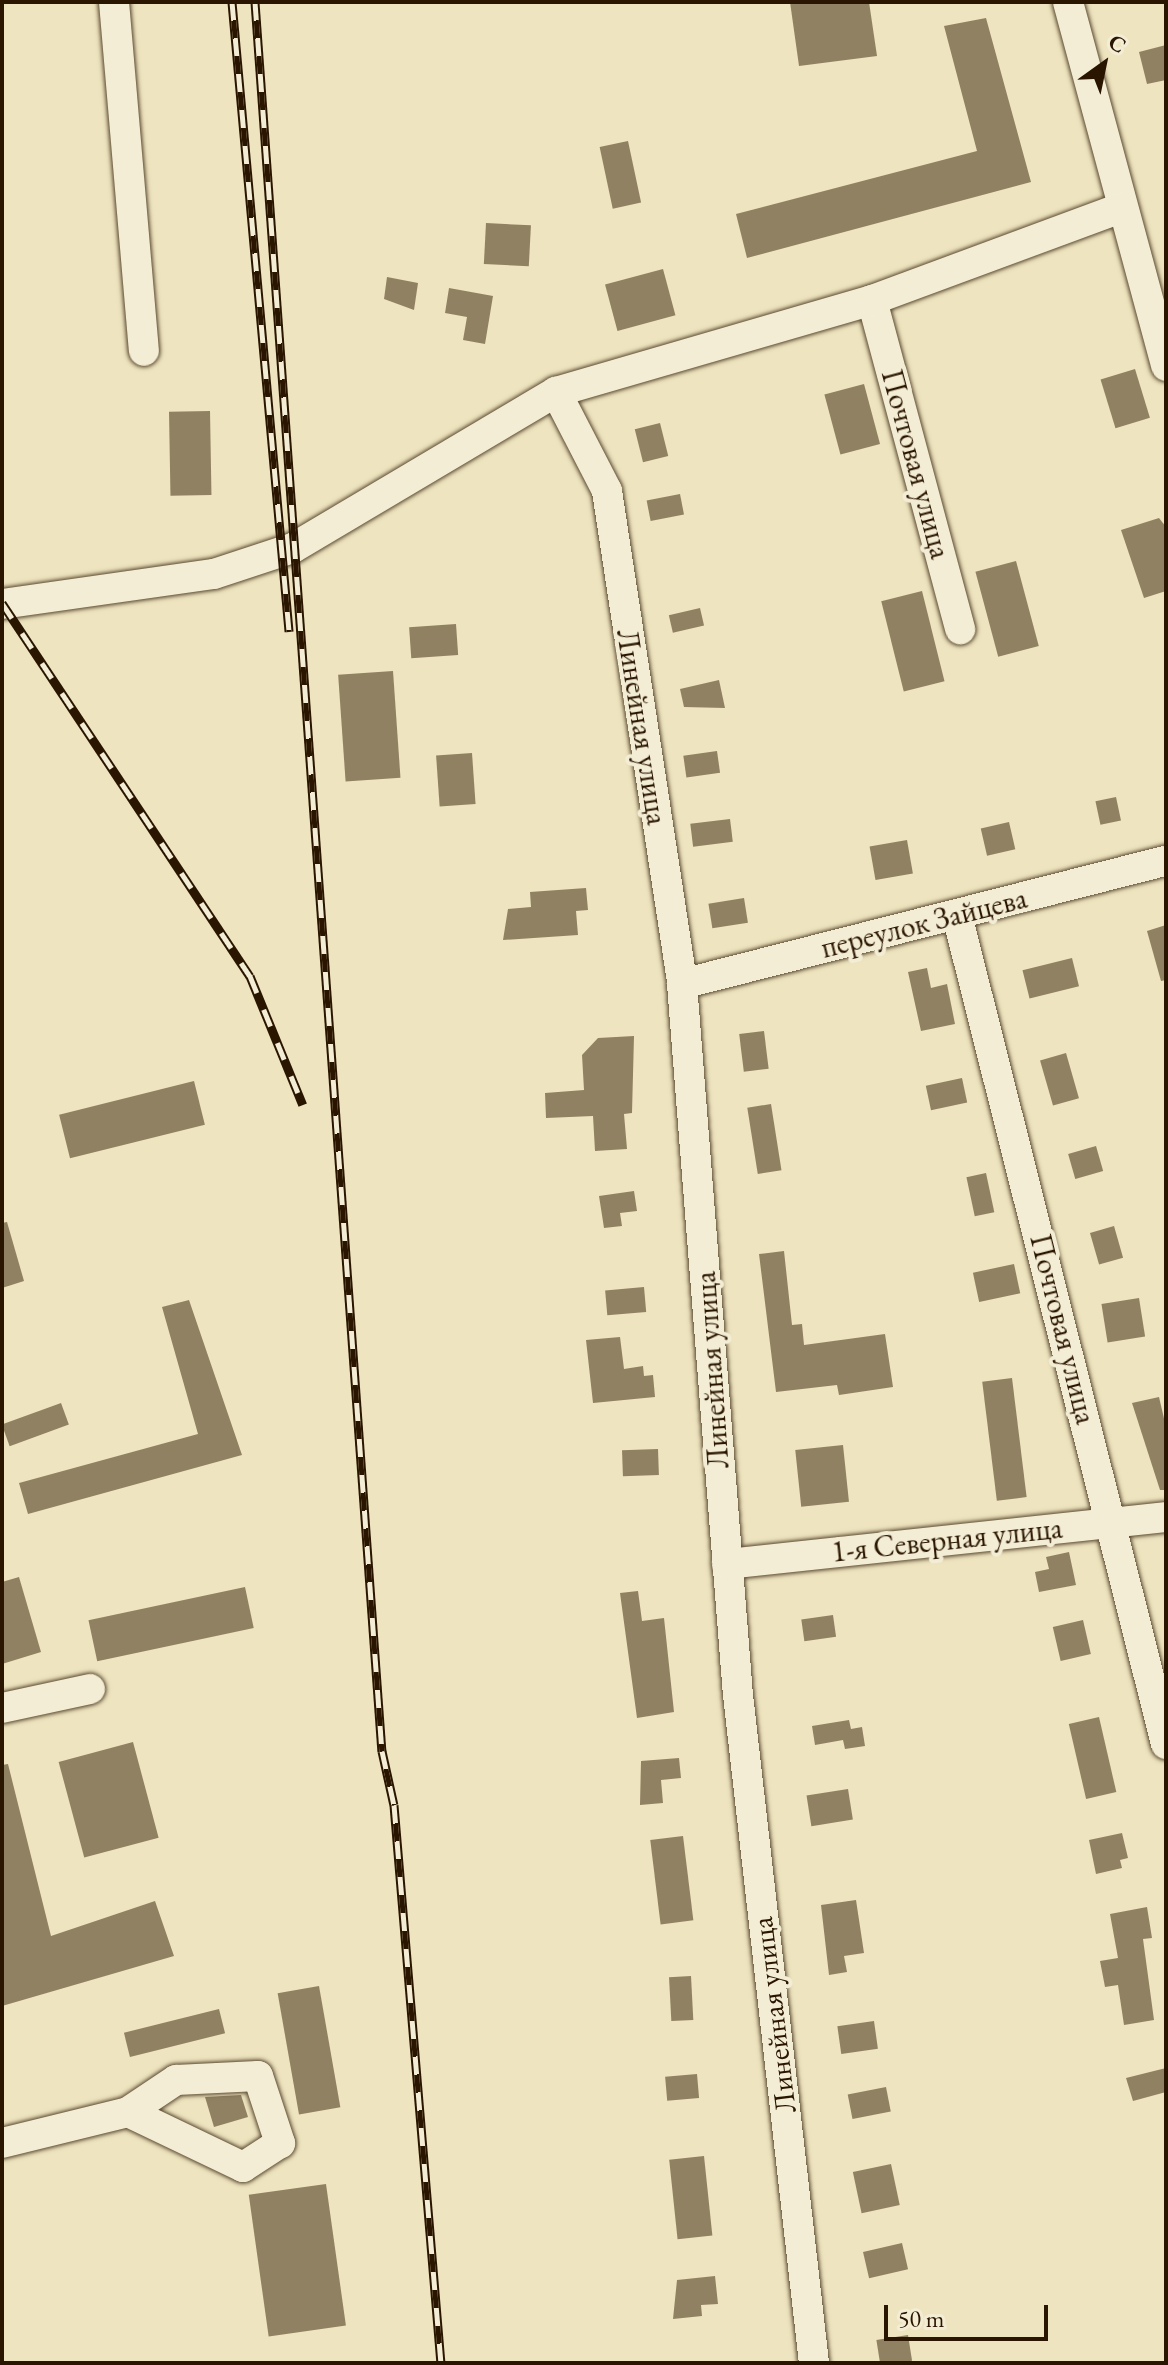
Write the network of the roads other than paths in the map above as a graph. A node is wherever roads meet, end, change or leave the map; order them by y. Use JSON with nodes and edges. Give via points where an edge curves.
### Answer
{"nodes":[{"id":1,"x":114,"y":2,"type":"edge"},
{"id":2,"x":1068,"y":2,"type":"edge"},
{"id":3,"x":1121,"y":208,"type":"junction"},
{"id":4,"x":872,"y":300,"type":"junction"},
{"id":5,"x":144,"y":351,"type":"dead end"},
{"id":6,"x":1166,"y":366,"type":"edge"},
{"id":7,"x":556,"y":392,"type":"junction"},
{"id":8,"x":2,"y":604,"type":"edge"},
{"id":9,"x":960,"y":629,"type":"dead end"},
{"id":10,"x":1166,"y":861,"type":"edge"},
{"id":11,"x":957,"y":915,"type":"junction"},
{"id":12,"x":682,"y":984,"type":"junction"},
{"id":13,"x":1166,"y":1517,"type":"edge"},
{"id":14,"x":1113,"y":1522,"type":"junction"},
{"id":15,"x":727,"y":1564,"type":"junction"},
{"id":16,"x":90,"y":1689,"type":"dead end"},
{"id":17,"x":2,"y":1708,"type":"edge"},
{"id":18,"x":1166,"y":1744,"type":"edge"},
{"id":19,"x":128,"y":2112,"type":"junction"},
{"id":20,"x":2,"y":2143,"type":"edge"},
{"id":21,"x":814,"y":2363,"type":"edge"}],
"edges":[{"from":1,"to":5,"type":"street"},
{"from":2,"to":3,"type":"street"},
{"from":3,"to":4,"type":"street"},
{"from":3,"to":6,"type":"street"},
{"from":4,"to":7,"type":"street"},
{"from":4,"to":9,"type":"street","name":"Почтовая улица"},
{"from":7,"to":8,"type":"street","via":[[293,548],[214,574]]},
{"from":7,"to":12,"type":"street","name":"Линейная улица","via":[[607,491]]},
{"from":10,"to":11,"type":"street","name":"переулок Зайцева"},
{"from":11,"to":12,"type":"street","name":"переулок Зайцева"},
{"from":11,"to":14,"type":"street","name":"Почтовая улица"},
{"from":12,"to":15,"type":"street","name":"Линейная улица"},
{"from":13,"to":14,"type":"street","name":"1-я Северная улица"},
{"from":14,"to":15,"type":"street","name":"1-я Северная улица"},
{"from":14,"to":18,"type":"street","name":"Почтовая улица"},
{"from":15,"to":21,"type":"street","name":"Линейная улица"},
{"from":16,"to":17,"type":"street"},
{"from":19,"to":19,"type":"street","via":[[243,2167],[280,2143],[258,2076],[176,2080]]},
{"from":19,"to":20,"type":"street"}]}
